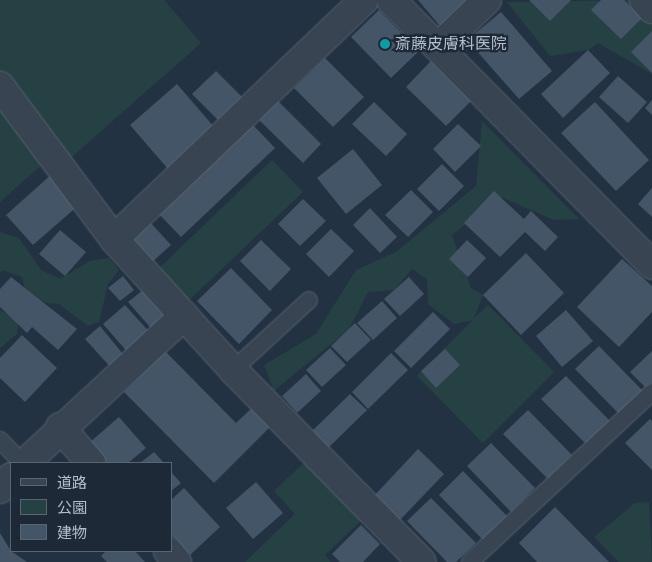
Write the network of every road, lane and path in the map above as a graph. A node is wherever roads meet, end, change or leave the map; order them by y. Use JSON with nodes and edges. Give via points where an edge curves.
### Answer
{"nodes":[{"id":1,"x":364,"y":0,"type":"edge"},
{"id":2,"x":391,"y":0,"type":"edge"},
{"id":3,"x":487,"y":0,"type":"edge"},
{"id":4,"x":644,"y":0,"type":"edge"},
{"id":5,"x":652,"y":9,"type":"edge"},
{"id":6,"x":438,"y":47,"type":"junction"},
{"id":7,"x":0,"y":86,"type":"edge"},
{"id":8,"x":114,"y":239,"type":"junction"},
{"id":9,"x":652,"y":265,"type":"edge"},
{"id":10,"x":309,"y":300,"type":"dead end"},
{"id":11,"x":184,"y":316,"type":"junction"},
{"id":12,"x":233,"y":370,"type":"junction"},
{"id":13,"x":652,"y":392,"type":"edge"},
{"id":14,"x":60,"y":427,"type":"junction"},
{"id":15,"x":0,"y":440,"type":"edge"},
{"id":16,"x":23,"y":462,"type":"edge"},
{"id":17,"x":25,"y":462,"type":"edge"},
{"id":18,"x":90,"y":462,"type":"edge"},
{"id":19,"x":10,"y":478,"type":"edge"},
{"id":20,"x":0,"y":489,"type":"edge"},
{"id":21,"x":169,"y":552,"type":"edge"},
{"id":22,"x":177,"y":562,"type":"edge"},
{"id":23,"x":422,"y":562,"type":"edge"},
{"id":24,"x":470,"y":562,"type":"edge"}],
"edges":[{"from":1,"to":8,"type":"street"},
{"from":2,"to":6,"type":"street"},
{"from":3,"to":6,"type":"street"},
{"from":4,"to":5,"type":"street"},
{"from":6,"to":9,"type":"street"},
{"from":7,"to":8,"type":"street"},
{"from":8,"to":11,"type":"street"},
{"from":10,"to":12,"type":"lane"},
{"from":11,"to":12,"type":"street"},
{"from":11,"to":14,"type":"street"},
{"from":12,"to":23,"type":"street"},
{"from":13,"to":24,"type":"lane"},
{"from":14,"to":17,"type":"street"},
{"from":14,"to":18,"type":"street"},
{"from":15,"to":16,"type":"lane"},
{"from":19,"to":20,"type":"street"},
{"from":21,"to":22,"type":"street"}]}
